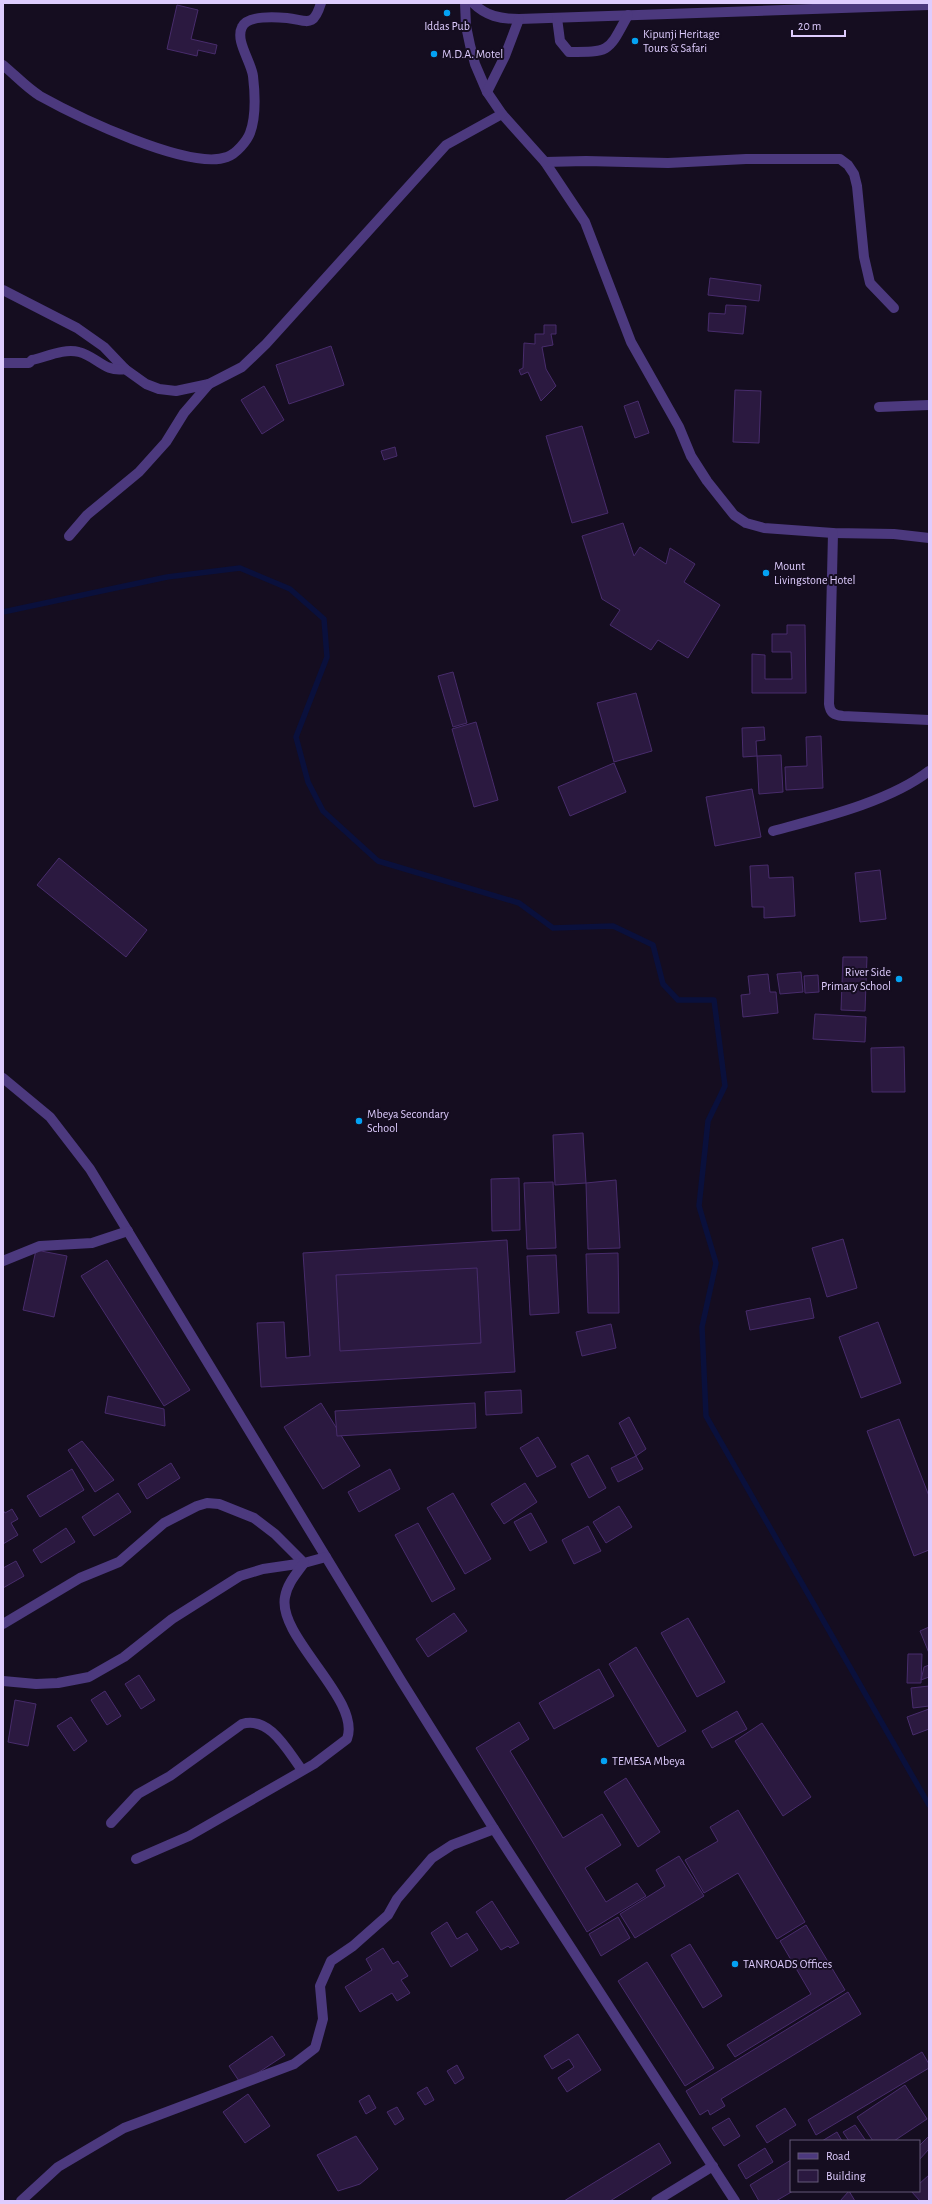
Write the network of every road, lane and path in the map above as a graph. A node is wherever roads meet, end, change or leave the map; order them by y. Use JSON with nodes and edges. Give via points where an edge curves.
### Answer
{"nodes":[{"id":1,"x":321,"y":3,"type":"edge"},
{"id":2,"x":465,"y":3,"type":"edge"},
{"id":3,"x":473,"y":3,"type":"edge"},
{"id":4,"x":929,"y":5,"type":"edge"},
{"id":5,"x":628,"y":15,"type":"junction"},
{"id":6,"x":556,"y":18,"type":"junction"},
{"id":7,"x":519,"y":19,"type":"junction"},
{"id":8,"x":3,"y":65,"type":"edge"},
{"id":9,"x":487,"y":92,"type":"junction"},
{"id":10,"x":502,"y":114,"type":"junction"},
{"id":11,"x":545,"y":162,"type":"junction"},
{"id":12,"x":3,"y":290,"type":"edge"},
{"id":13,"x":894,"y":308,"type":"dead end"},
{"id":14,"x":3,"y":363,"type":"edge"},
{"id":15,"x":124,"y":370,"type":"junction"},
{"id":16,"x":209,"y":384,"type":"junction"},
{"id":17,"x":929,"y":405,"type":"edge"},
{"id":18,"x":878,"y":407,"type":"dead end"},
{"id":19,"x":833,"y":533,"type":"junction"},
{"id":20,"x":69,"y":536,"type":"dead end"},
{"id":21,"x":929,"y":538,"type":"edge"},
{"id":22,"x":929,"y":720,"type":"edge"},
{"id":23,"x":929,"y":771,"type":"edge"},
{"id":24,"x":773,"y":831,"type":"dead end"},
{"id":25,"x":3,"y":1078,"type":"edge"},
{"id":26,"x":128,"y":1231,"type":"junction"},
{"id":27,"x":3,"y":1261,"type":"edge"},
{"id":28,"x":326,"y":1557,"type":"junction"},
{"id":29,"x":304,"y":1563,"type":"junction"},
{"id":30,"x":3,"y":1624,"type":"edge"},
{"id":31,"x":3,"y":1681,"type":"edge"},
{"id":32,"x":302,"y":1770,"type":"junction"},
{"id":33,"x":111,"y":1823,"type":"dead end"},
{"id":34,"x":494,"y":1829,"type":"junction"},
{"id":35,"x":136,"y":1859,"type":"dead end"},
{"id":36,"x":713,"y":2166,"type":"junction"},
{"id":37,"x":21,"y":2201,"type":"edge"},
{"id":38,"x":656,"y":2201,"type":"edge"},
{"id":39,"x":735,"y":2201,"type":"edge"}],
"edges":[{"from":1,"to":8,"type":"street","via":[[318,14],[303,23],[288,18],[250,19],[242,25],[241,41],[253,75],[254,110],[250,134],[232,154],[219,158],[171,152],[95,125],[39,95]]},
{"from":2,"to":9,"type":"street","via":[[470,45]]},
{"from":3,"to":7,"type":"street","via":[[491,16]]},
{"from":4,"to":5,"type":"street"},
{"from":5,"to":6,"type":"street"},
{"from":5,"to":6,"type":"street","via":[[612,45],[598,52],[569,52],[560,40]]},
{"from":6,"to":7,"type":"street"},
{"from":7,"to":9,"type":"street","via":[[505,56]]},
{"from":9,"to":10,"type":"street"},
{"from":10,"to":11,"type":"street"},
{"from":10,"to":16,"type":"street","via":[[446,145],[266,344],[242,367]]},
{"from":11,"to":13,"type":"street","via":[[668,164],[746,159],[840,159],[854,174],[857,186],[864,257],[870,283]]},
{"from":11,"to":19,"type":"street","via":[[585,222],[631,342],[679,427],[691,456],[707,481],[734,515],[746,523],[764,528]]},
{"from":12,"to":15,"type":"street","via":[[77,328],[104,347]]},
{"from":14,"to":15,"type":"street","via":[[29,363],[32,360],[66,352],[79,352],[110,370]]},
{"from":15,"to":16,"type":"street","via":[[159,389],[176,391]]},
{"from":16,"to":20,"type":"street","via":[[184,413],[166,442],[139,472],[87,515]]},
{"from":17,"to":18,"type":"street"},
{"from":19,"to":21,"type":"street","via":[[894,534]]},
{"from":19,"to":22,"type":"street","via":[[829,704],[831,711],[843,716]]},
{"from":23,"to":24,"type":"street","via":[[910,784],[876,798]]},
{"from":25,"to":26,"type":"street","via":[[50,1117],[90,1169]]},
{"from":26,"to":27,"type":"street","via":[[92,1243],[40,1246]]},
{"from":26,"to":28,"type":"street"},
{"from":28,"to":29,"type":"street"},
{"from":28,"to":34,"type":"street"},
{"from":29,"to":30,"type":"street","via":[[275,1534],[254,1518],[219,1504],[207,1503],[164,1523],[119,1562],[80,1578]]},
{"from":29,"to":31,"type":"street","via":[[263,1569],[240,1576],[172,1619],[124,1657],[89,1677],[58,1683]]},
{"from":29,"to":32,"type":"street","via":[[287,1589],[284,1608],[293,1631],[341,1704],[349,1733],[342,1744]]},
{"from":32,"to":33,"type":"street","via":[[277,1737],[261,1724],[252,1721],[242,1724],[170,1776],[138,1794]]},
{"from":32,"to":35,"type":"street","via":[[190,1836]]},
{"from":34,"to":36,"type":"street"},
{"from":34,"to":37,"type":"street","via":[[452,1845],[432,1858],[401,1894],[388,1915],[358,1942],[331,1961],[320,1986],[323,2019],[315,2048],[294,2064],[124,2128],[58,2167]]},
{"from":36,"to":38,"type":"street"},
{"from":36,"to":39,"type":"street"}]}
